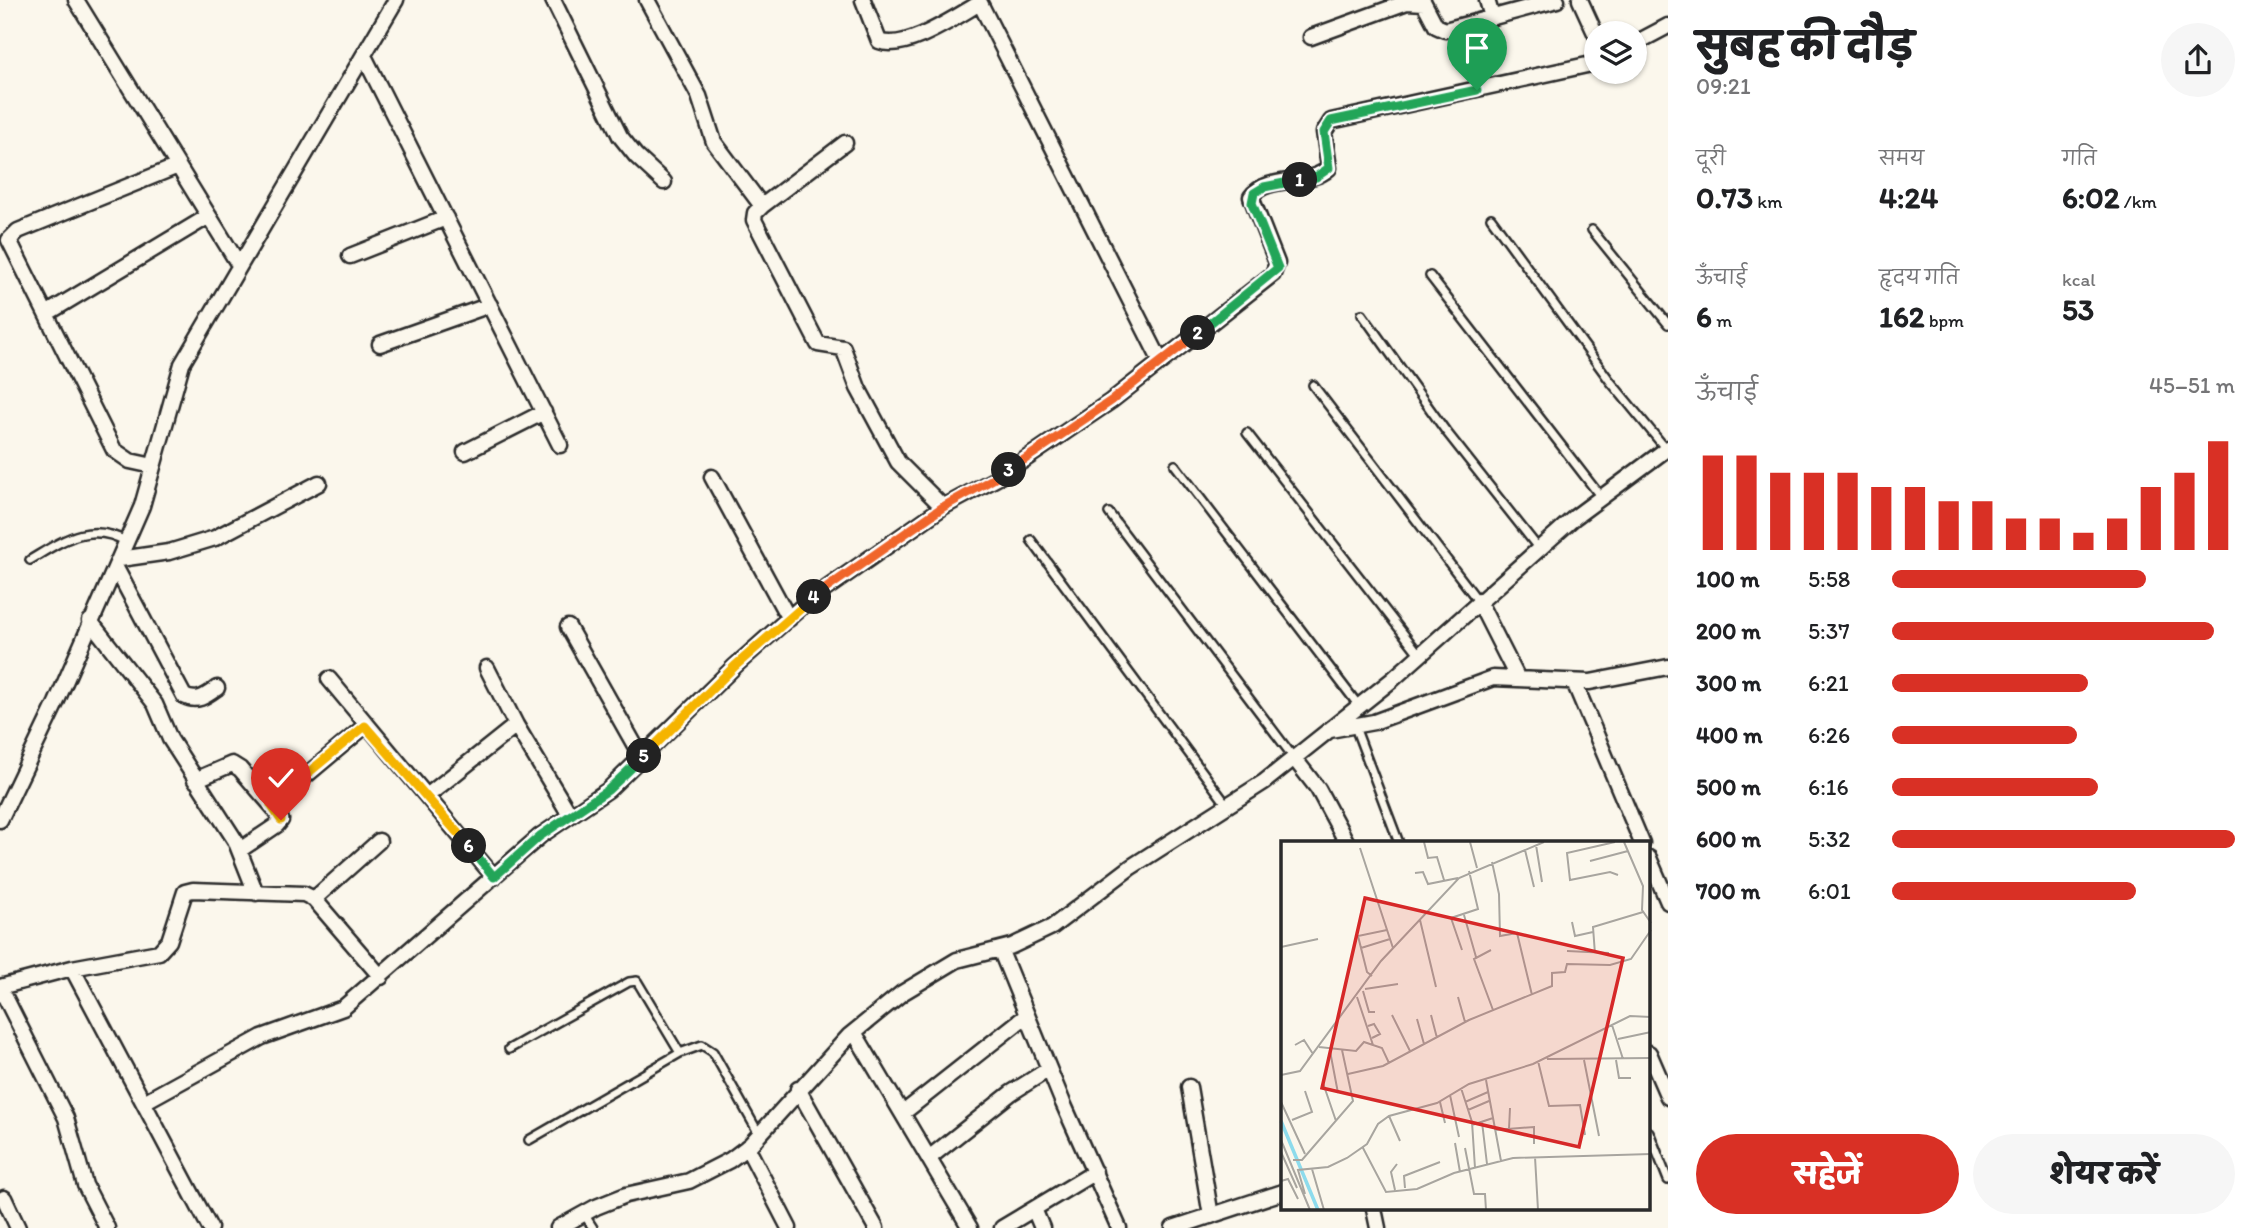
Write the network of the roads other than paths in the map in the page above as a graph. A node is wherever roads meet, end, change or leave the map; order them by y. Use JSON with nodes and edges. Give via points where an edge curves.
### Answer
{"nodes":[{"id":1,"x":76,"y":0,"type":"edge"},
{"id":2,"x":396,"y":0,"type":"edge"},
{"id":3,"x":553,"y":0,"type":"edge"},
{"id":4,"x":647,"y":0,"type":"edge"},
{"id":5,"x":863,"y":0,"type":"edge"},
{"id":6,"x":1487,"y":0,"type":"edge"},
{"id":7,"x":1557,"y":0,"type":"edge"},
{"id":8,"x":1580,"y":0,"type":"edge"},
{"id":9,"x":1492,"y":17,"type":"junction"},
{"id":10,"x":1590,"y":21,"type":"edge"},
{"id":11,"x":1668,"y":26,"type":"edge"},
{"id":12,"x":1311,"y":37,"type":"dead end"},
{"id":13,"x":1647,"y":37,"type":"edge"},
{"id":14,"x":364,"y":56,"type":"junction"},
{"id":15,"x":1584,"y":66,"type":"edge"},
{"id":16,"x":845,"y":143,"type":"dead end"},
{"id":17,"x":178,"y":166,"type":"junction"},
{"id":18,"x":664,"y":182,"type":"dead end"},
{"id":19,"x":762,"y":206,"type":"junction"},
{"id":20,"x":209,"y":216,"type":"junction"},
{"id":21,"x":446,"y":218,"type":"junction"},
{"id":22,"x":1491,"y":218,"type":"dead end"},
{"id":23,"x":1592,"y":230,"type":"dead end"},
{"id":24,"x":350,"y":256,"type":"dead end"},
{"id":25,"x":239,"y":265,"type":"junction"},
{"id":26,"x":1430,"y":276,"type":"dead end"},
{"id":27,"x":490,"y":305,"type":"junction"},
{"id":28,"x":46,"y":314,"type":"junction"},
{"id":29,"x":1362,"y":314,"type":"dead end"},
{"id":30,"x":1668,"y":324,"type":"edge"},
{"id":31,"x":380,"y":344,"type":"dead end"},
{"id":32,"x":1161,"y":362,"type":"junction"},
{"id":33,"x":1313,"y":385,"type":"dead end"},
{"id":34,"x":544,"y":412,"type":"junction"},
{"id":35,"x":1247,"y":433,"type":"dead end"},
{"id":36,"x":560,"y":445,"type":"dead end"},
{"id":37,"x":1667,"y":449,"type":"edge"},
{"id":38,"x":466,"y":452,"type":"dead end"},
{"id":39,"x":1175,"y":465,"type":"dead end"},
{"id":40,"x":153,"y":466,"type":"junction"},
{"id":41,"x":712,"y":477,"type":"dead end"},
{"id":42,"x":319,"y":483,"type":"dead end"},
{"id":43,"x":1601,"y":498,"type":"junction"},
{"id":44,"x":943,"y":507,"type":"junction"},
{"id":45,"x":1109,"y":513,"type":"dead end"},
{"id":46,"x":1031,"y":540,"type":"dead end"},
{"id":47,"x":127,"y":542,"type":"junction"},
{"id":48,"x":1539,"y":548,"type":"junction"},
{"id":49,"x":30,"y":560,"type":"dead end"},
{"id":50,"x":118,"y":563,"type":"junction"},
{"id":51,"x":1479,"y":602,"type":"junction"},
{"id":52,"x":789,"y":619,"type":"junction"},
{"id":53,"x":90,"y":621,"type":"junction"},
{"id":54,"x":568,"y":626,"type":"dead end"},
{"id":55,"x":1420,"y":655,"type":"junction"},
{"id":56,"x":1668,"y":667,"type":"edge"},
{"id":57,"x":487,"y":668,"type":"dead end"},
{"id":58,"x":1517,"y":677,"type":"junction"},
{"id":59,"x":329,"y":680,"type":"dead end"},
{"id":60,"x":1574,"y":682,"type":"junction"},
{"id":61,"x":217,"y":688,"type":"dead end"},
{"id":62,"x":1359,"y":706,"type":"junction"},
{"id":63,"x":516,"y":725,"type":"junction"},
{"id":64,"x":365,"y":726,"type":"junction"},
{"id":65,"x":1355,"y":727,"type":"junction"},
{"id":66,"x":1328,"y":730,"type":"junction"},
{"id":67,"x":642,"y":758,"type":"junction"},
{"id":68,"x":1294,"y":758,"type":"junction"},
{"id":69,"x":195,"y":780,"type":"junction"},
{"id":70,"x":427,"y":796,"type":"junction"},
{"id":71,"x":271,"y":805,"type":"junction"},
{"id":72,"x":1227,"y":806,"type":"junction"},
{"id":73,"x":570,"y":815,"type":"junction"},
{"id":74,"x":0,"y":820,"type":"edge"},
{"id":75,"x":379,"y":841,"type":"dead end"},
{"id":76,"x":1346,"y":841,"type":"edge"},
{"id":77,"x":1398,"y":841,"type":"edge"},
{"id":78,"x":1641,"y":841,"type":"edge"},
{"id":79,"x":240,"y":850,"type":"junction"},
{"id":80,"x":1650,"y":860,"type":"edge"},
{"id":81,"x":494,"y":877,"type":"junction"},
{"id":82,"x":256,"y":893,"type":"junction"},
{"id":83,"x":314,"y":899,"type":"junction"},
{"id":84,"x":1668,"y":902,"type":"edge"},
{"id":85,"x":1000,"y":949,"type":"junction"},
{"id":86,"x":72,"y":968,"type":"junction"},
{"id":87,"x":381,"y":977,"type":"junction"},
{"id":88,"x":0,"y":987,"type":"edge"},
{"id":89,"x":1026,"y":1016,"type":"junction"},
{"id":90,"x":854,"y":1032,"type":"junction"},
{"id":91,"x":509,"y":1049,"type":"dead end"},
{"id":92,"x":680,"y":1053,"type":"junction"},
{"id":93,"x":1650,"y":1055,"type":"edge"},
{"id":94,"x":1049,"y":1069,"type":"junction"},
{"id":95,"x":1189,"y":1087,"type":"dead end"},
{"id":96,"x":798,"y":1089,"type":"junction"},
{"id":97,"x":1668,"y":1097,"type":"edge"},
{"id":98,"x":144,"y":1102,"type":"junction"},
{"id":99,"x":903,"y":1113,"type":"junction"},
{"id":100,"x":760,"y":1134,"type":"junction"},
{"id":101,"x":1650,"y":1135,"type":"edge"},
{"id":102,"x":529,"y":1140,"type":"dead end"},
{"id":103,"x":747,"y":1147,"type":"junction"},
{"id":104,"x":929,"y":1158,"type":"junction"},
{"id":105,"x":1094,"y":1172,"type":"junction"},
{"id":106,"x":1668,"y":1180,"type":"edge"},
{"id":107,"x":1281,"y":1193,"type":"edge"},
{"id":108,"x":4,"y":1198,"type":"dead end"},
{"id":109,"x":1034,"y":1209,"type":"junction"},
{"id":110,"x":1374,"y":1210,"type":"edge"},
{"id":111,"x":584,"y":1213,"type":"junction"},
{"id":112,"x":1211,"y":1216,"type":"junction"},
{"id":113,"x":18,"y":1228,"type":"edge"},
{"id":114,"x":107,"y":1228,"type":"edge"},
{"id":115,"x":210,"y":1228,"type":"edge"},
{"id":116,"x":558,"y":1228,"type":"edge"},
{"id":117,"x":593,"y":1228,"type":"edge"},
{"id":118,"x":789,"y":1228,"type":"edge"},
{"id":119,"x":876,"y":1228,"type":"edge"},
{"id":120,"x":970,"y":1228,"type":"edge"},
{"id":121,"x":1002,"y":1228,"type":"edge"},
{"id":122,"x":1042,"y":1228,"type":"edge"},
{"id":123,"x":1119,"y":1228,"type":"edge"},
{"id":124,"x":1173,"y":1228,"type":"edge"},
{"id":125,"x":1378,"y":1228,"type":"edge"}],
"edges":[{"from":1,"to":17,"type":"street"},
{"from":2,"to":14,"type":"street"},
{"from":3,"to":18,"type":"street","via":[[620,136]]},
{"from":4,"to":19,"type":"street","via":[[699,96],[714,142]]},
{"from":5,"to":32,"type":"street","via":[[879,41],[888,45],[907,41],[980,2]]},
{"from":6,"to":9,"type":"street"},
{"from":7,"to":9,"type":"street"},
{"from":8,"to":10,"type":"street"},
{"from":9,"to":12,"type":"street","via":[[1439,29],[1424,3],[1408,2]]},
{"from":11,"to":13,"type":"street"},
{"from":14,"to":21,"type":"street"},
{"from":14,"to":25,"type":"street"},
{"from":15,"to":32,"type":"street","via":[[1331,121],[1324,132],[1329,168],[1316,177],[1264,187],[1251,197],[1278,268]]},
{"from":16,"to":19,"type":"street"},
{"from":17,"to":20,"type":"street"},
{"from":17,"to":28,"type":"street","via":[[12,236],[12,248]]},
{"from":19,"to":44,"type":"street","via":[[755,213],[758,231],[818,344],[843,348],[858,388],[898,462]]},
{"from":20,"to":25,"type":"street"},
{"from":20,"to":28,"type":"street"},
{"from":21,"to":24,"type":"street"},
{"from":21,"to":27,"type":"street"},
{"from":22,"to":37,"type":"lane","via":[[1610,381]]},
{"from":23,"to":30,"type":"lane"},
{"from":25,"to":40,"type":"street","via":[[182,364]]},
{"from":26,"to":43,"type":"lane"},
{"from":27,"to":31,"type":"street"},
{"from":27,"to":34,"type":"street"},
{"from":28,"to":40,"type":"street","via":[[114,450],[130,461]]},
{"from":29,"to":48,"type":"lane"},
{"from":32,"to":44,"type":"street","via":[[999,477]]},
{"from":33,"to":51,"type":"lane"},
{"from":34,"to":36,"type":"street"},
{"from":34,"to":38,"type":"street"},
{"from":35,"to":55,"type":"lane"},
{"from":37,"to":43,"type":"street"},
{"from":39,"to":62,"type":"lane"},
{"from":40,"to":47,"type":"street"},
{"from":41,"to":52,"type":"street"},
{"from":42,"to":50,"type":"street","via":[[215,538]]},
{"from":43,"to":48,"type":"street"},
{"from":44,"to":52,"type":"street"},
{"from":45,"to":68,"type":"lane"},
{"from":46,"to":72,"type":"lane"},
{"from":47,"to":49,"type":"lane","via":[[116,535],[89,531],[70,536]]},
{"from":47,"to":50,"type":"street"},
{"from":48,"to":51,"type":"street"},
{"from":50,"to":53,"type":"street"},
{"from":50,"to":61,"type":"street","via":[[184,696],[203,698]]},
{"from":51,"to":55,"type":"street"},
{"from":51,"to":58,"type":"street"},
{"from":52,"to":67,"type":"street"},
{"from":53,"to":69,"type":"street","via":[[155,704]]},
{"from":53,"to":74,"type":"street"},
{"from":54,"to":67,"type":"street"},
{"from":55,"to":62,"type":"street"},
{"from":56,"to":60,"type":"street"},
{"from":57,"to":63,"type":"street"},
{"from":58,"to":60,"type":"street"},
{"from":58,"to":65,"type":"street","via":[[1493,678]]},
{"from":59,"to":64,"type":"street"},
{"from":60,"to":78,"type":"street"},
{"from":62,"to":66,"type":"street"},
{"from":63,"to":70,"type":"street"},
{"from":63,"to":73,"type":"street"},
{"from":64,"to":70,"type":"street"},
{"from":64,"to":71,"type":"street"},
{"from":65,"to":66,"type":"street"},
{"from":65,"to":77,"type":"lane"},
{"from":66,"to":68,"type":"street"},
{"from":67,"to":73,"type":"street","via":[[608,790]]},
{"from":68,"to":72,"type":"street"},
{"from":68,"to":76,"type":"street","via":[[1318,789]]},
{"from":69,"to":71,"type":"street","via":[[232,764]]},
{"from":69,"to":79,"type":"street"},
{"from":70,"to":81,"type":"street"},
{"from":71,"to":79,"type":"street","via":[[281,820]]},
{"from":72,"to":85,"type":"street","via":[[1131,867],[1052,927]]},
{"from":73,"to":81,"type":"street"},
{"from":75,"to":83,"type":"street"},
{"from":79,"to":82,"type":"street"},
{"from":80,"to":84,"type":"street"},
{"from":81,"to":87,"type":"street"},
{"from":82,"to":83,"type":"street","via":[[304,894]]},
{"from":82,"to":86,"type":"street","via":[[188,891],[163,949]]},
{"from":83,"to":87,"type":"street"},
{"from":85,"to":89,"type":"street"},
{"from":85,"to":90,"type":"street","via":[[957,960],[932,973]]},
{"from":86,"to":88,"type":"street"},
{"from":86,"to":98,"type":"street"},
{"from":87,"to":98,"type":"street","via":[[343,1008],[262,1037]]},
{"from":88,"to":114,"type":"street","via":[[61,1107],[85,1185]]},
{"from":89,"to":94,"type":"street"},
{"from":89,"to":99,"type":"street"},
{"from":90,"to":96,"type":"street"},
{"from":90,"to":99,"type":"street"},
{"from":91,"to":92,"type":"lane","via":[[637,981]]},
{"from":92,"to":100,"type":"lane","via":[[702,1045],[712,1052]]},
{"from":92,"to":102,"type":"lane"},
{"from":93,"to":97,"type":"street"},
{"from":94,"to":104,"type":"street"},
{"from":94,"to":105,"type":"street"},
{"from":95,"to":112,"type":"street"},
{"from":96,"to":100,"type":"street"},
{"from":96,"to":119,"type":"street"},
{"from":98,"to":115,"type":"street"},
{"from":99,"to":104,"type":"street"},
{"from":100,"to":103,"type":"street"},
{"from":101,"to":106,"type":"lane"},
{"from":103,"to":111,"type":"street","via":[[690,1181],[626,1195]]},
{"from":103,"to":118,"type":"street"},
{"from":104,"to":120,"type":"street"},
{"from":105,"to":109,"type":"street"},
{"from":105,"to":123,"type":"street"},
{"from":107,"to":112,"type":"street"},
{"from":108,"to":113,"type":"street"},
{"from":109,"to":121,"type":"street"},
{"from":109,"to":122,"type":"street"},
{"from":110,"to":125,"type":"street"},
{"from":111,"to":116,"type":"street"},
{"from":111,"to":117,"type":"lane"},
{"from":112,"to":124,"type":"street"}]}
